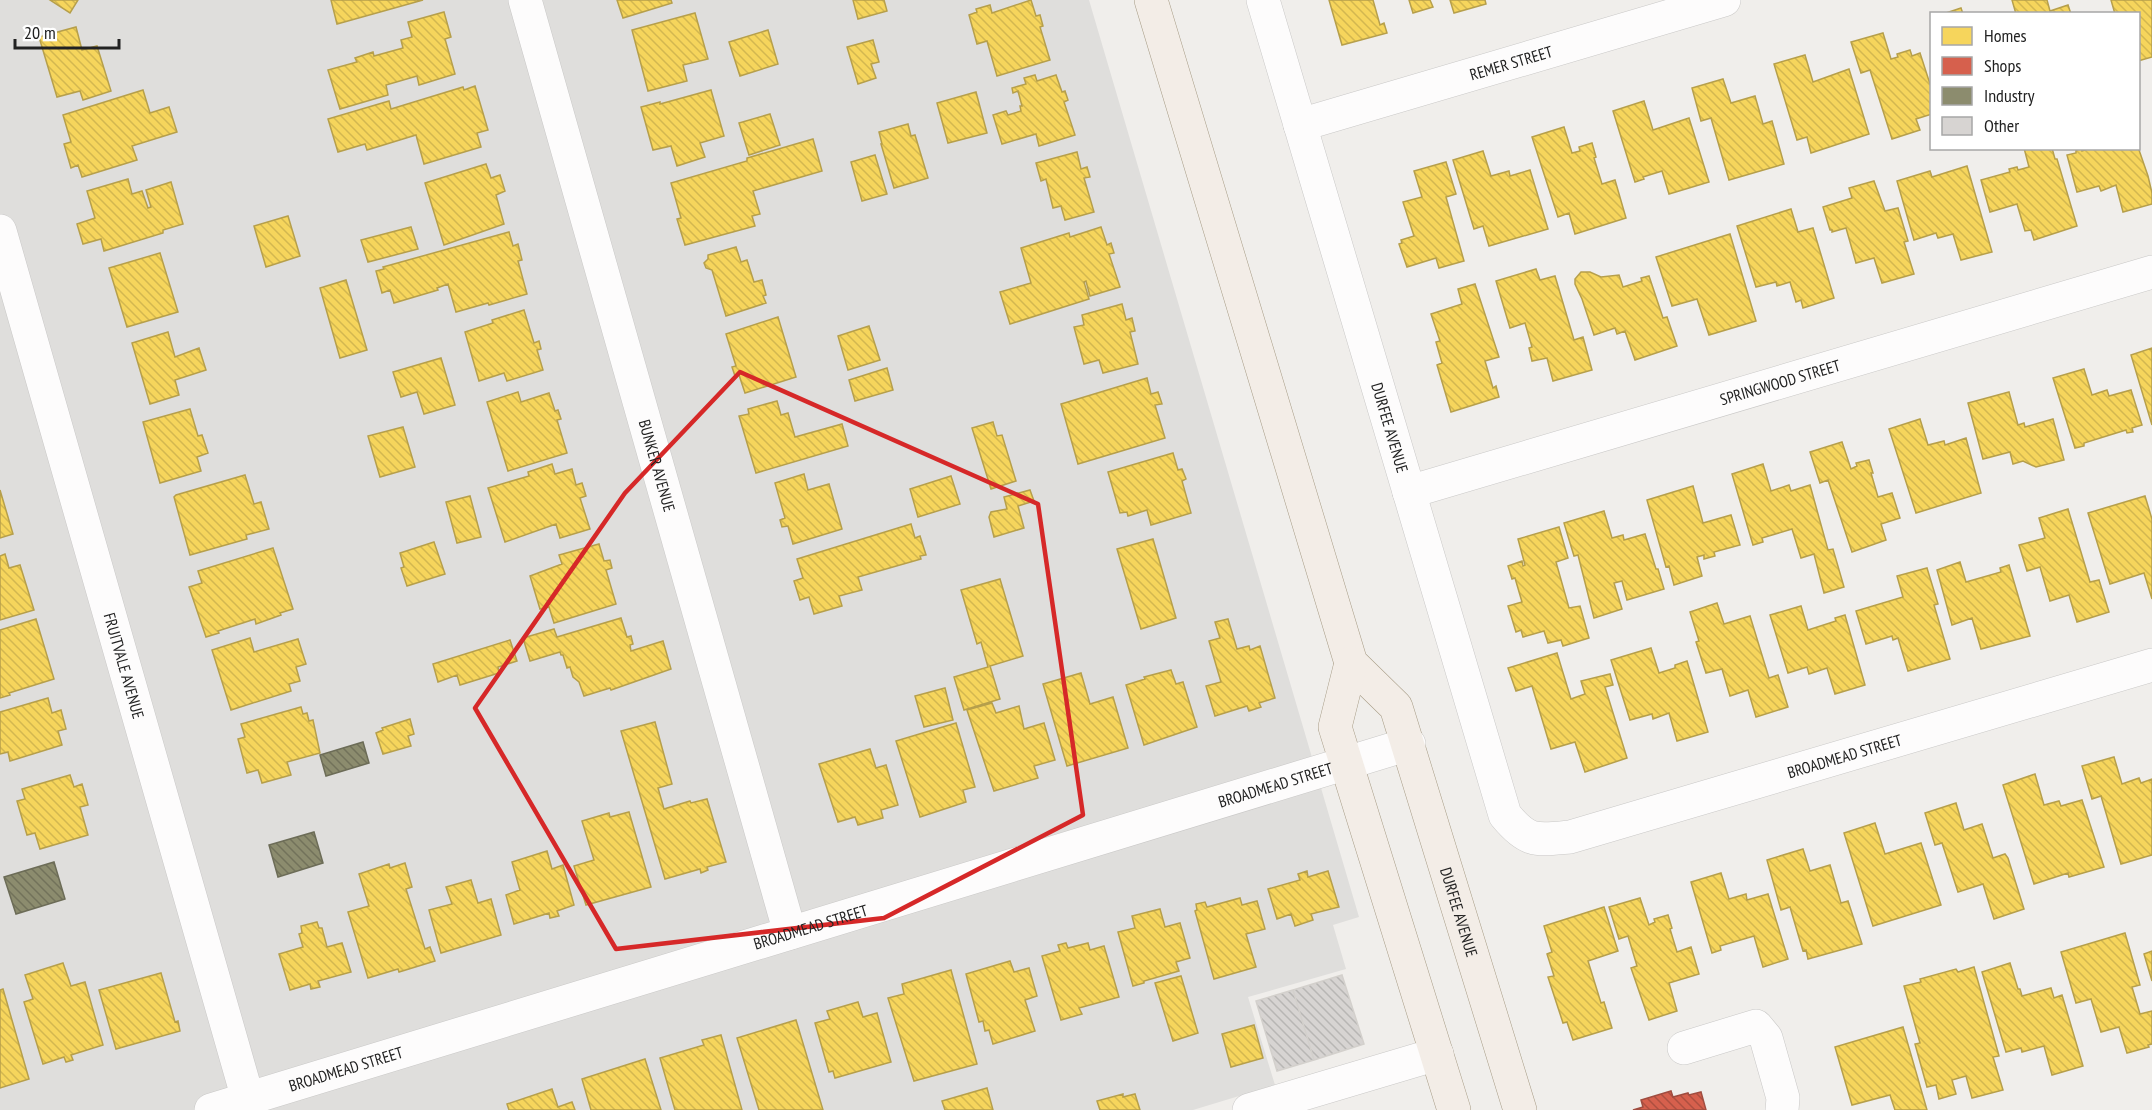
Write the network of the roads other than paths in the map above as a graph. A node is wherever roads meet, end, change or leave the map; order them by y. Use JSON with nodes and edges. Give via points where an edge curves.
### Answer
{"nodes":[{"id":1,"x":525,"y":0,"type":"edge"},
{"id":2,"x":1151,"y":0,"type":"edge"},
{"id":3,"x":1263,"y":0,"type":"edge"},
{"id":4,"x":1724,"y":0,"type":"edge"},
{"id":5,"x":1300,"y":125,"type":"junction"},
{"id":6,"x":0,"y":231,"type":"edge"},
{"id":7,"x":2152,"y":272,"type":"edge"},
{"id":8,"x":1409,"y":492,"type":"junction"},
{"id":9,"x":1351,"y":663,"type":"junction"},
{"id":10,"x":2152,"y":665,"type":"edge"},
{"id":11,"x":1409,"y":744,"type":"junction"},
{"id":12,"x":1347,"y":764,"type":"junction"},
{"id":13,"x":1536,"y":840,"type":"joint"},
{"id":14,"x":790,"y":933,"type":"junction"},
{"id":15,"x":1684,"y":1048,"type":"dead end"},
{"id":16,"x":1437,"y":1054,"type":"junction"},
{"id":17,"x":248,"y":1099,"type":"junction"},
{"id":18,"x":211,"y":1110,"type":"edge"},
{"id":19,"x":1249,"y":1110,"type":"edge"},
{"id":20,"x":1454,"y":1110,"type":"edge"},
{"id":21,"x":1520,"y":1110,"type":"edge"},
{"id":22,"x":1782,"y":1110,"type":"edge"}],
"edges":[{"from":1,"to":14,"type":"street","name":"BUNKER AVENUE"},
{"from":2,"to":9,"type":"main road","name":"DURFEE AVENUE"},
{"from":3,"to":5,"type":"street","name":"DURFEE AVENUE"},
{"from":4,"to":5,"type":"street","name":"REMER STREET"},
{"from":5,"to":8,"type":"street","name":"DURFEE AVENUE"},
{"from":6,"to":17,"type":"street","name":"FRUITVALE AVENUE"},
{"from":7,"to":8,"type":"street","name":"SPRINGWOOD STREET"},
{"from":8,"to":13,"type":"street","name":"DURFEE AVENUE","via":[[1504,815],[1517,830]]},
{"from":9,"to":11,"type":"main road","name":"DURFEE AVENUE","via":[[1396,707]]},
{"from":9,"to":12,"type":"main road","via":[[1335,727]]},
{"from":10,"to":13,"type":"street","name":"BROADMEAD STREET","via":[[1570,837]]},
{"from":11,"to":12,"type":"street","name":"BROADMEAD STREET"},
{"from":11,"to":21,"type":"main road","name":"DURFEE AVENUE"},
{"from":12,"to":14,"type":"street","name":"BROADMEAD STREET"},
{"from":12,"to":16,"type":"main road"},
{"from":14,"to":17,"type":"street","name":"BROADMEAD STREET"},
{"from":15,"to":22,"type":"street","via":[[1756,1026],[1766,1038],[1783,1098]]},
{"from":16,"to":19,"type":"street"},
{"from":16,"to":20,"type":"main road"},
{"from":17,"to":18,"type":"street","name":"BROADMEAD STREET"}]}
